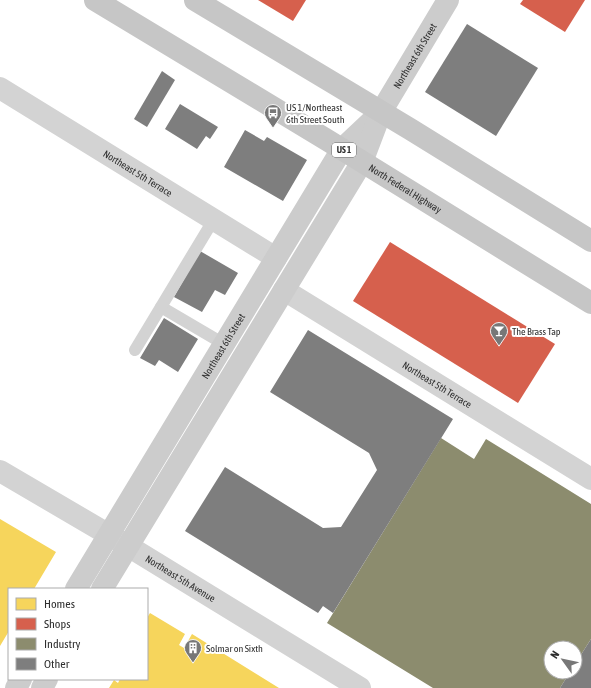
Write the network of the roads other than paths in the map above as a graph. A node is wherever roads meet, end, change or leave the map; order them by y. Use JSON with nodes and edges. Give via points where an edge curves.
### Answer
{"nodes":[{"id":1,"x":95,"y":0,"type":"edge"},
{"id":2,"x":195,"y":0,"type":"edge"},
{"id":3,"x":448,"y":0,"type":"edge"},
{"id":4,"x":0,"y":88,"type":"edge"},
{"id":5,"x":381,"y":112,"type":"junction"},
{"id":6,"x":342,"y":149,"type":"junction"},
{"id":7,"x":362,"y":162,"type":"junction"},
{"id":8,"x":214,"y":219,"type":"junction"},
{"id":9,"x":591,"y":241,"type":"edge"},
{"id":10,"x":276,"y":258,"type":"junction"},
{"id":11,"x":284,"y":290,"type":"junction"},
{"id":12,"x":591,"y":303,"type":"edge"},
{"id":13,"x":160,"y":307,"type":"junction"},
{"id":14,"x":224,"y":344,"type":"junction"},
{"id":15,"x":135,"y":350,"type":"dead end"},
{"id":16,"x":0,"y":471,"type":"edge"},
{"id":17,"x":591,"y":479,"type":"edge"},
{"id":18,"x":107,"y":536,"type":"junction"},
{"id":19,"x":128,"y":546,"type":"junction"},
{"id":20,"x":77,"y":588,"type":"edge"},
{"id":21,"x":103,"y":588,"type":"edge"},
{"id":22,"x":360,"y":688,"type":"edge"}],
"edges":[{"from":1,"to":6,"type":"main road","name":"North Federal Highway","number":"US 1"},
{"from":2,"to":5,"type":"main road"},
{"from":3,"to":5,"type":"street","name":"Northeast 6th Street"},
{"from":4,"to":8,"type":"street","name":"Northeast 5th Terrace"},
{"from":5,"to":6,"type":"street","name":"Northeast 6th Street"},
{"from":5,"to":7,"type":"street","name":"Northeast 6th Street"},
{"from":5,"to":9,"type":"main road"},
{"from":6,"to":7,"type":"main road","name":"North Federal Highway","number":"US 1"},
{"from":6,"to":10,"type":"street","name":"Northeast 6th Street"},
{"from":7,"to":11,"type":"street","name":"Northeast 6th Street"},
{"from":7,"to":12,"type":"main road","name":"North Federal Highway","number":"US 1"},
{"from":8,"to":10,"type":"street","name":"Northeast 5th Terrace"},
{"from":8,"to":13,"type":"lane"},
{"from":10,"to":14,"type":"street","name":"Northeast 6th Street"},
{"from":11,"to":17,"type":"street","name":"Northeast 5th Terrace"},
{"from":11,"to":19,"type":"street","name":"Northeast 6th Street"},
{"from":13,"to":14,"type":"lane"},
{"from":13,"to":15,"type":"lane"},
{"from":14,"to":18,"type":"street","name":"Northeast 6th Street"},
{"from":16,"to":18,"type":"street","name":"Northeast 5th Avenue"},
{"from":18,"to":19,"type":"street","name":"Northeast 5th Avenue"},
{"from":18,"to":20,"type":"street","name":"Northeast 6th Street"},
{"from":19,"to":21,"type":"street","name":"Northeast 6th Street"},
{"from":19,"to":22,"type":"street","name":"Northeast 5th Avenue"}]}
